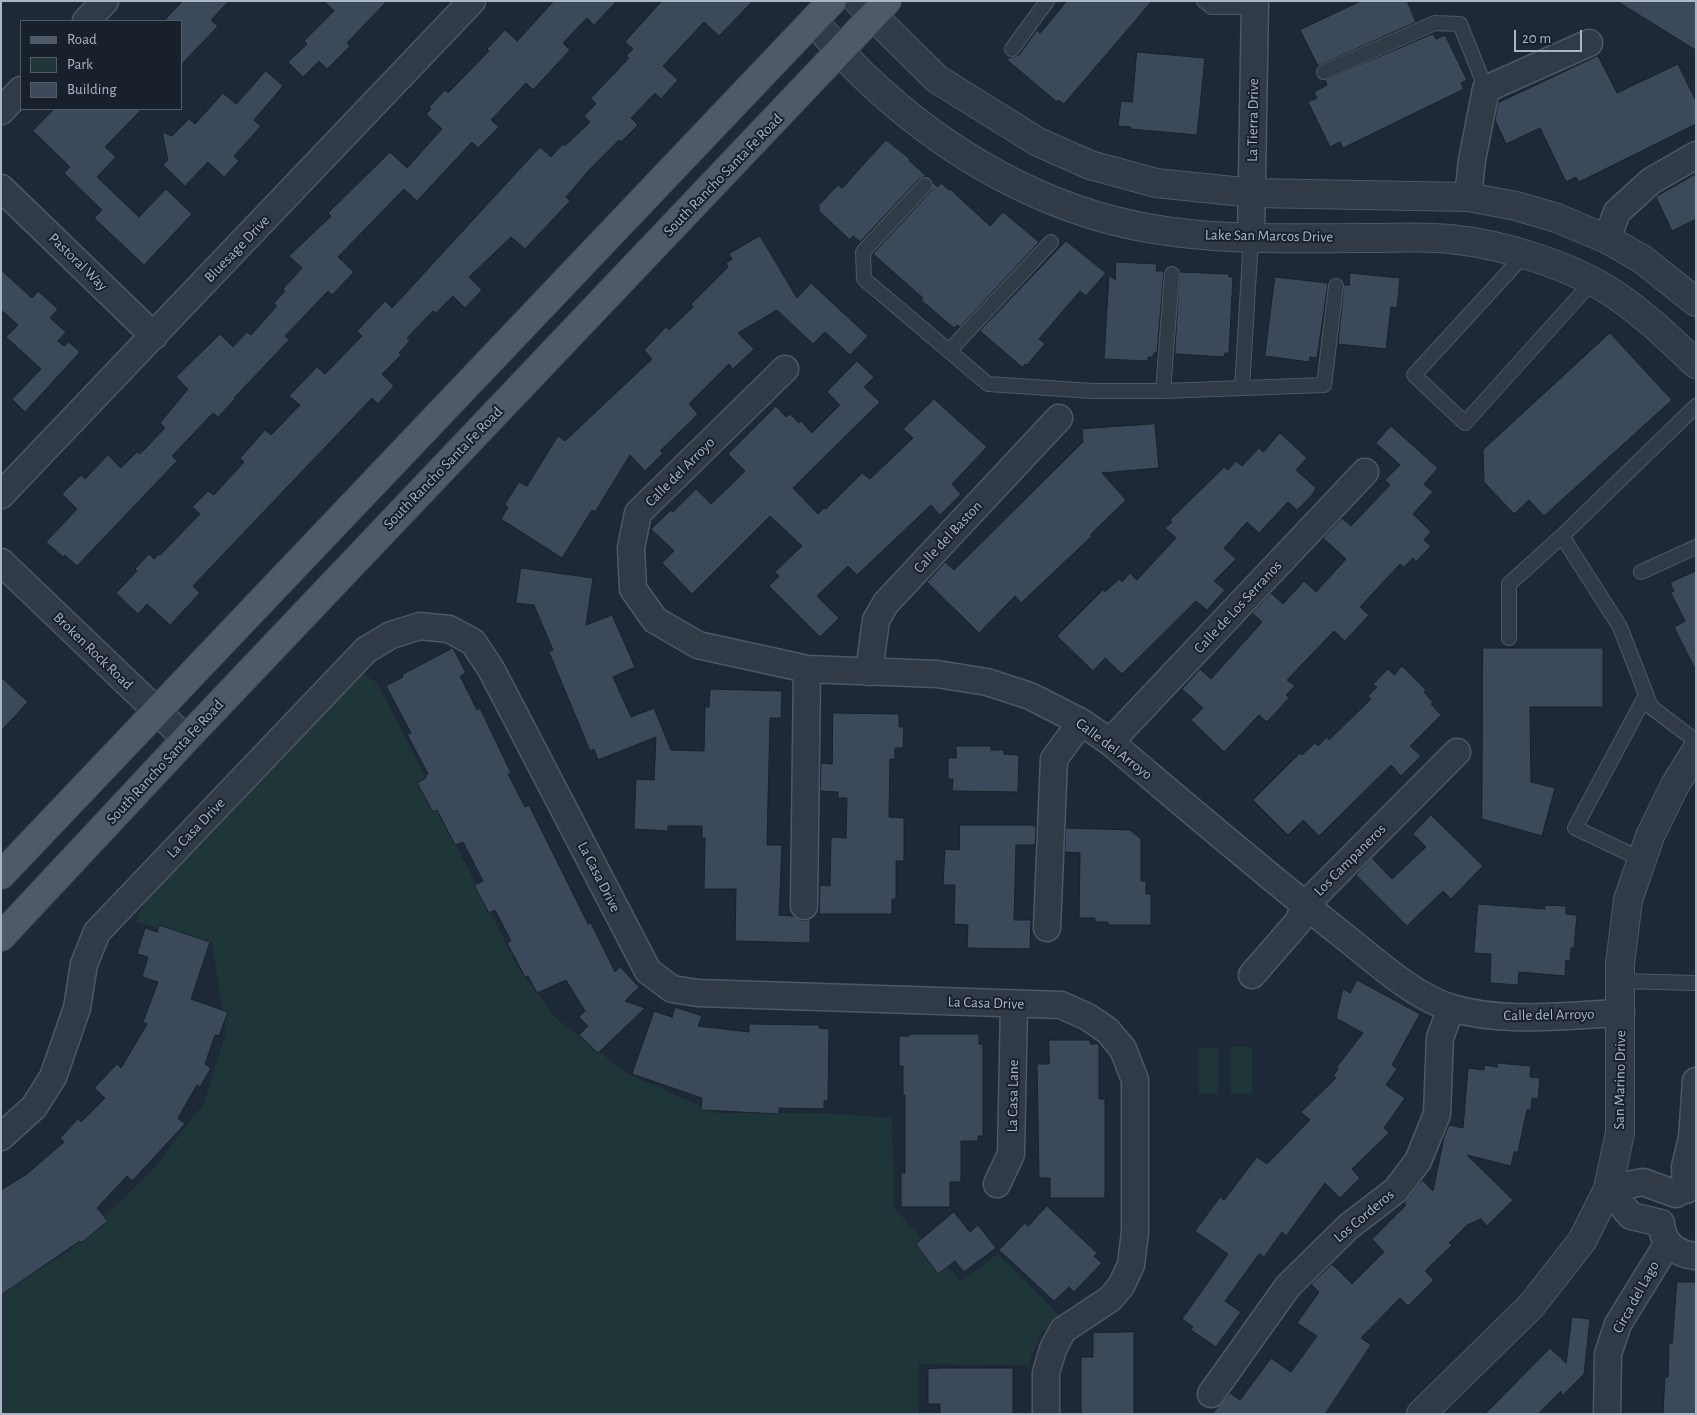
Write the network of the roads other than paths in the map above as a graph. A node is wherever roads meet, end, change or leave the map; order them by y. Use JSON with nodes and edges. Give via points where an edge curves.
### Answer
{"nodes":[{"id":1,"x":105,"y":1,"type":"edge"},
{"id":2,"x":472,"y":1,"type":"edge"},
{"id":3,"x":832,"y":1,"type":"edge"},
{"id":4,"x":1047,"y":1,"type":"edge"},
{"id":5,"x":1204,"y":1,"type":"edge"},
{"id":6,"x":1255,"y":4,"type":"edge"},
{"id":7,"x":873,"y":6,"type":"edge"},
{"id":8,"x":87,"y":20,"type":"edge"},
{"id":9,"x":814,"y":21,"type":"junction"},
{"id":10,"x":1589,"y":43,"type":"dead end"},
{"id":11,"x":1012,"y":49,"type":"dead end"},
{"id":12,"x":840,"y":51,"type":"junction"},
{"id":13,"x":1324,"y":72,"type":"dead end"},
{"id":14,"x":1486,"y":88,"type":"junction"},
{"id":15,"x":20,"y":91,"type":"edge"},
{"id":16,"x":1,"y":111,"type":"edge"},
{"id":17,"x":1696,"y":155,"type":"edge"},
{"id":18,"x":925,"y":184,"type":"dead end"},
{"id":19,"x":1,"y":188,"type":"edge"},
{"id":20,"x":1252,"y":193,"type":"junction"},
{"id":21,"x":1468,"y":196,"type":"junction"},
{"id":22,"x":1251,"y":238,"type":"junction"},
{"id":23,"x":1607,"y":238,"type":"junction"},
{"id":24,"x":1051,"y":242,"type":"dead end"},
{"id":25,"x":1524,"y":255,"type":"junction"},
{"id":26,"x":1172,"y":274,"type":"dead end"},
{"id":27,"x":1592,"y":282,"type":"junction"},
{"id":28,"x":1336,"y":286,"type":"dead end"},
{"id":29,"x":1696,"y":302,"type":"edge"},
{"id":30,"x":154,"y":336,"type":"junction"},
{"id":31,"x":949,"y":351,"type":"junction"},
{"id":32,"x":1696,"y":364,"type":"edge"},
{"id":33,"x":785,"y":369,"type":"dead end"},
{"id":34,"x":1242,"y":388,"type":"junction"},
{"id":35,"x":1163,"y":391,"type":"junction"},
{"id":36,"x":1696,"y":406,"type":"edge"},
{"id":37,"x":1059,"y":418,"type":"dead end"},
{"id":38,"x":1365,"y":472,"type":"dead end"},
{"id":39,"x":1,"y":496,"type":"edge"},
{"id":40,"x":1562,"y":536,"type":"junction"},
{"id":41,"x":1696,"y":546,"type":"edge"},
{"id":42,"x":1,"y":562,"type":"edge"},
{"id":43,"x":1641,"y":572,"type":"dead end"},
{"id":44,"x":1509,"y":638,"type":"dead end"},
{"id":45,"x":807,"y":669,"type":"junction"},
{"id":46,"x":869,"y":672,"type":"junction"},
{"id":47,"x":1646,"y":694,"type":"junction"},
{"id":48,"x":156,"y":711,"type":"junction"},
{"id":49,"x":1081,"y":722,"type":"junction"},
{"id":50,"x":186,"y":739,"type":"junction"},
{"id":51,"x":1696,"y":741,"type":"edge"},
{"id":52,"x":1110,"y":742,"type":"junction"},
{"id":53,"x":1696,"y":751,"type":"edge"},
{"id":54,"x":1457,"y":752,"type":"dead end"},
{"id":55,"x":1641,"y":859,"type":"junction"},
{"id":56,"x":1,"y":875,"type":"edge"},
{"id":57,"x":1305,"y":905,"type":"junction"},
{"id":58,"x":804,"y":906,"type":"dead end"},
{"id":59,"x":1047,"y":928,"type":"dead end"},
{"id":60,"x":1,"y":937,"type":"edge"},
{"id":61,"x":1252,"y":975,"type":"dead end"},
{"id":62,"x":1621,"y":981,"type":"junction"},
{"id":63,"x":1696,"y":983,"type":"edge"},
{"id":64,"x":1014,"y":1004,"type":"junction"},
{"id":65,"x":1451,"y":1008,"type":"junction"},
{"id":66,"x":1621,"y":1013,"type":"junction"},
{"id":67,"x":1696,"y":1081,"type":"edge"},
{"id":68,"x":1,"y":1137,"type":"edge"},
{"id":69,"x":997,"y":1184,"type":"dead end"},
{"id":70,"x":1608,"y":1189,"type":"junction"},
{"id":71,"x":1686,"y":1191,"type":"edge"},
{"id":72,"x":1664,"y":1233,"type":"junction"},
{"id":73,"x":1696,"y":1256,"type":"edge"},
{"id":74,"x":1211,"y":1394,"type":"dead end"},
{"id":75,"x":1046,"y":1414,"type":"edge"},
{"id":76,"x":1421,"y":1414,"type":"edge"},
{"id":77,"x":1607,"y":1414,"type":"edge"}],
"edges":[{"from":1,"to":8,"type":"street"},
{"from":2,"to":30,"type":"street","name":"Bluesage Drive"},
{"from":3,"to":9,"type":"main road"},
{"from":4,"to":11,"type":"lane"},
{"from":5,"to":6,"type":"lane","via":[[1212,7]]},
{"from":6,"to":20,"type":"street","name":"La Tierra Drive"},
{"from":7,"to":12,"type":"main road","name":"South Rancho Santa Fe Road"},
{"from":7,"to":20,"type":"street","via":[[937,79],[1038,142],[1090,165],[1156,183]]},
{"from":9,"to":12,"type":"street","name":"Lake San Marcos Drive"},
{"from":9,"to":48,"type":"main road"},
{"from":10,"to":14,"type":"street"},
{"from":12,"to":22,"type":"street","name":"Lake San Marcos Drive","via":[[863,76],[944,142],[977,164],[1043,196],[1152,229]]},
{"from":12,"to":50,"type":"main road","name":"South Rancho Santa Fe Road"},
{"from":13,"to":14,"type":"lane","via":[[1435,23],[1460,24]]},
{"from":14,"to":21,"type":"street"},
{"from":15,"to":16,"type":"street"},
{"from":17,"to":23,"type":"street","via":[[1651,181],[1617,212]]},
{"from":18,"to":31,"type":"lane","via":[[863,252],[864,279]]},
{"from":19,"to":30,"type":"street","name":"Pastoral Way"},
{"from":20,"to":21,"type":"street"},
{"from":20,"to":22,"type":"street","name":"La Tierra Drive"},
{"from":21,"to":23,"type":"street","via":[[1557,218]]},
{"from":22,"to":25,"type":"street","name":"Lake San Marcos Drive","via":[[1451,239]]},
{"from":22,"to":34,"type":"lane"},
{"from":23,"to":29,"type":"street","via":[[1642,259]]},
{"from":24,"to":31,"type":"lane"},
{"from":25,"to":27,"type":"street","name":"Lake San Marcos Drive"},
{"from":25,"to":27,"type":"lane","via":[[1414,375],[1465,423]]},
{"from":26,"to":35,"type":"lane"},
{"from":27,"to":32,"type":"street","name":"Lake San Marcos Drive","via":[[1646,318]]},
{"from":28,"to":34,"type":"lane","via":[[1324,385]]},
{"from":30,"to":39,"type":"street","name":"Bluesage Drive"},
{"from":31,"to":35,"type":"lane","via":[[988,384],[1092,391]]},
{"from":33,"to":45,"type":"street","name":"Calle del Arroyo","via":[[638,513],[631,548],[633,589],[655,620],[698,645]]},
{"from":34,"to":35,"type":"lane"},
{"from":36,"to":40,"type":"lane"},
{"from":37,"to":46,"type":"street","name":"Calle del Baston","via":[[886,603],[876,620]]},
{"from":38,"to":52,"type":"street","name":"Calle de Los Serranos"},
{"from":40,"to":44,"type":"lane","via":[[1509,584]]},
{"from":40,"to":47,"type":"lane","via":[[1620,627]]},
{"from":41,"to":43,"type":"lane"},
{"from":42,"to":48,"type":"street","name":"Broken Rock Road"},
{"from":45,"to":46,"type":"street","name":"Calle del Arroyo"},
{"from":45,"to":58,"type":"street"},
{"from":46,"to":49,"type":"street","name":"Calle del Arroyo","via":[[937,674],[987,682],[1030,696]]},
{"from":47,"to":51,"type":"lane","via":[[1651,706]]},
{"from":47,"to":55,"type":"lane","via":[[1575,828]]},
{"from":48,"to":50,"type":"street","name":"Broken Rock Road"},
{"from":48,"to":56,"type":"main road"},
{"from":49,"to":52,"type":"street","name":"Calle del Arroyo"},
{"from":49,"to":59,"type":"street","via":[[1054,759]]},
{"from":50,"to":60,"type":"main road","name":"South Rancho Santa Fe Road"},
{"from":52,"to":57,"type":"street","name":"Calle del Arroyo"},
{"from":53,"to":55,"type":"street","name":"San Marino Drive","via":[[1675,784]]},
{"from":54,"to":57,"type":"street","name":"Los Campaneros"},
{"from":55,"to":62,"type":"street","name":"San Marino Drive","via":[[1622,932]]},
{"from":57,"to":61,"type":"street","name":"Los Campaneros","via":[[1298,922]]},
{"from":57,"to":65,"type":"street","name":"Calle del Arroyo","via":[[1404,984]]},
{"from":62,"to":63,"type":"lane"},
{"from":62,"to":66,"type":"street","name":"San Marino Drive"},
{"from":64,"to":68,"type":"street","name":"La Casa Drive","via":[[698,993],[672,989],[648,971],[491,669],[473,642],[449,629],[420,626],[391,634],[366,650],[97,932],[84,964],[77,1008],[53,1077],[34,1107]]},
{"from":64,"to":69,"type":"street","name":"La Casa Lane","via":[[1012,1154]]},
{"from":64,"to":75,"type":"street","name":"La Casa Drive","via":[[1061,1005],[1088,1017],[1108,1031],[1124,1049],[1135,1080],[1135,1232],[1131,1265],[1121,1286],[1110,1299],[1063,1330],[1046,1373]]},
{"from":65,"to":66,"type":"street","name":"Calle del Arroyo","via":[[1518,1017]]},
{"from":65,"to":74,"type":"street","name":"Los Corderos","via":[[1440,1038],[1438,1114],[1418,1161],[1396,1190],[1348,1227],[1288,1286]]},
{"from":66,"to":70,"type":"street","name":"San Marino Drive","via":[[1620,1133]]},
{"from":67,"to":71,"type":"street"},
{"from":70,"to":71,"type":"street","via":[[1643,1182]]},
{"from":70,"to":72,"type":"street","via":[[1631,1216]]},
{"from":70,"to":76,"type":"street","name":"San Marino Drive","via":[[1582,1241],[1531,1306]]},
{"from":71,"to":72,"type":"street","name":"Circa del Lago","via":[[1668,1202],[1662,1212]]},
{"from":72,"to":73,"type":"street","name":"Circa del Lago","via":[[1676,1251]]},
{"from":72,"to":77,"type":"street","name":"Circa del Lago","via":[[1618,1324],[1608,1354]]}]}
